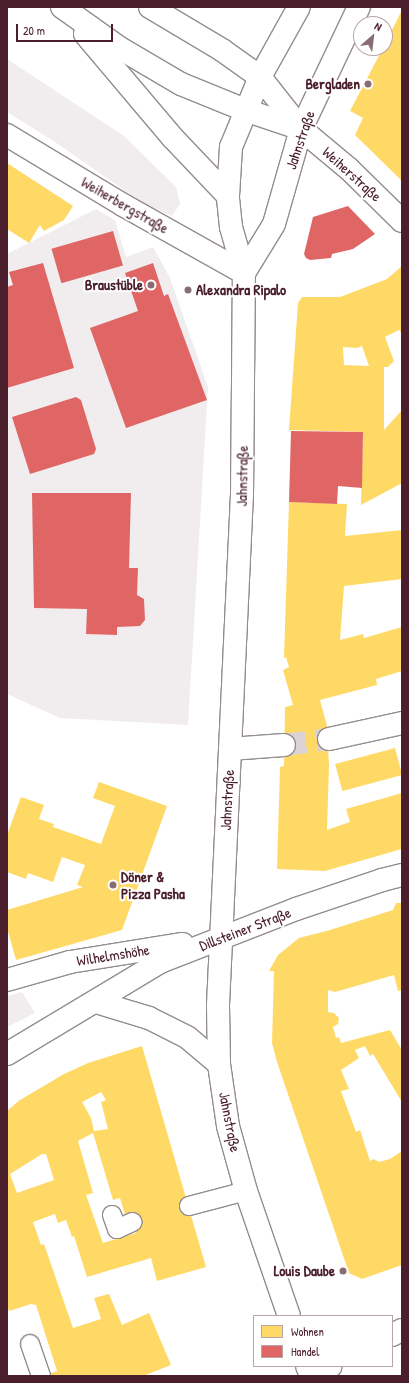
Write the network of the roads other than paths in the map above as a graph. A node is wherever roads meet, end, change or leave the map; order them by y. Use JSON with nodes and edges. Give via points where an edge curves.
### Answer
{"nodes":[{"id":1,"x":60,"y":7,"type":"edge"},
{"id":2,"x":150,"y":7,"type":"edge"},
{"id":3,"x":299,"y":7,"type":"edge"},
{"id":4,"x":359,"y":7,"type":"edge"},
{"id":5,"x":260,"y":77,"type":"junction"},
{"id":6,"x":245,"y":110,"type":"junction"},
{"id":7,"x":301,"y":129,"type":"junction"},
{"id":8,"x":7,"y":135,"type":"edge"},
{"id":9,"x":228,"y":196,"type":"junction"},
{"id":10,"x":402,"y":221,"type":"edge"},
{"id":11,"x":244,"y":273,"type":"junction"},
{"id":12,"x":402,"y":723,"type":"edge"},
{"id":13,"x":329,"y":739,"type":"tunnel mouth"},
{"id":14,"x":284,"y":745,"type":"tunnel mouth"},
{"id":15,"x":230,"y":749,"type":"junction"},
{"id":16,"x":402,"y":875,"type":"edge"},
{"id":17,"x":220,"y":938,"type":"junction"},
{"id":18,"x":7,"y":980,"type":"edge"},
{"id":19,"x":96,"y":1002,"type":"junction"},
{"id":20,"x":7,"y":1054,"type":"edge"},
{"id":21,"x":219,"y":1064,"type":"junction"},
{"id":22,"x":246,"y":1191,"type":"junction"},
{"id":23,"x":189,"y":1206,"type":"dead end"},
{"id":24,"x":112,"y":1215,"type":"dead end"},
{"id":25,"x":133,"y":1222,"type":"dead end"},
{"id":26,"x":289,"y":1315,"type":"edge"},
{"id":27,"x":402,"y":1330,"type":"edge"},
{"id":28,"x":393,"y":1334,"type":"edge"},
{"id":29,"x":30,"y":1344,"type":"dead end"},
{"id":30,"x":329,"y":1367,"type":"edge"},
{"id":31,"x":41,"y":1376,"type":"edge"},
{"id":32,"x":311,"y":1376,"type":"edge"}],
"edges":[{"from":1,"to":6,"type":"street","via":[[181,84]]},
{"from":1,"to":9,"type":"street","via":[[173,138]]},
{"from":2,"to":5,"type":"street","via":[[222,50]]},
{"from":3,"to":5,"type":"street","name":"Jahnstraße"},
{"from":4,"to":7,"type":"street","name":"Jahnstraße"},
{"from":5,"to":6,"type":"street","name":"Jahnstraße"},
{"from":5,"to":7,"type":"street"},
{"from":6,"to":7,"type":"street"},
{"from":6,"to":9,"type":"street","name":"Jahnstraße","via":[[231,147]]},
{"from":7,"to":10,"type":"street","name":"Weiherstraße","via":[[349,169]]},
{"from":7,"to":11,"type":"street","name":"Jahnstraße","via":[[274,224]]},
{"from":8,"to":11,"type":"street","name":"Weiherbergstraße","via":[[123,205]]},
{"from":9,"to":11,"type":"street","name":"Jahnstraße","via":[[231,227]]},
{"from":11,"to":15,"type":"street","name":"Jahnstraße","via":[[242,495]]},
{"from":12,"to":13,"type":"street"},
{"from":14,"to":15,"type":"street"},
{"from":15,"to":17,"type":"street","name":"Jahnstraße"},
{"from":16,"to":17,"type":"street","name":"Dillsteiner Straße","via":[[296,908]]},
{"from":17,"to":18,"type":"street","name":"Wilhelmshöhe","via":[[70,962]]},
{"from":17,"to":19,"type":"street","name":"Dillsteiner Straße","via":[[160,962]]},
{"from":17,"to":21,"type":"street","name":"Jahnstraße"},
{"from":19,"to":20,"type":"street","name":"Dillsteiner Straße"},
{"from":19,"to":21,"type":"street","via":[[149,1018],[187,1036]]},
{"from":21,"to":22,"type":"street","name":"Jahnstraße","via":[[228,1126]]},
{"from":22,"to":23,"type":"lane"},
{"from":22,"to":26,"type":"street","name":"Jahnstraße"},
{"from":24,"to":25,"type":"lane","via":[[117,1229]]},
{"from":27,"to":28,"type":"street"},
{"from":29,"to":31,"type":"lane"},
{"from":30,"to":32,"type":"street"}]}
